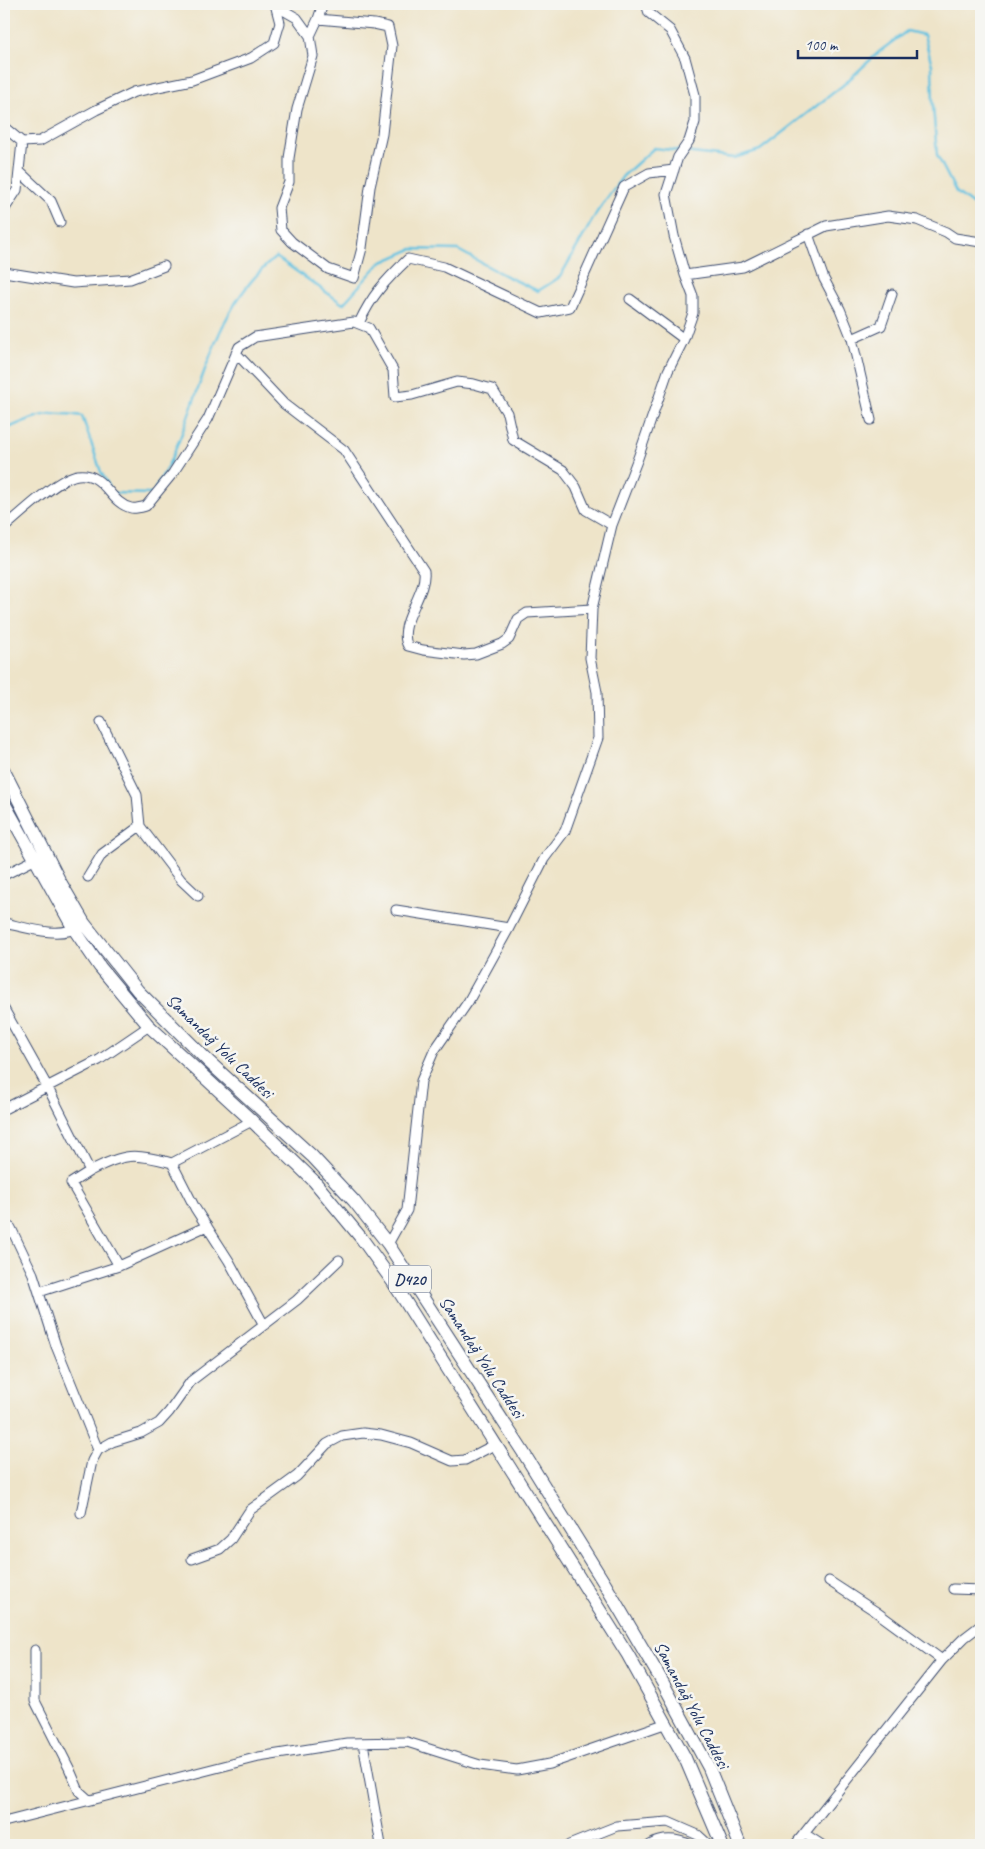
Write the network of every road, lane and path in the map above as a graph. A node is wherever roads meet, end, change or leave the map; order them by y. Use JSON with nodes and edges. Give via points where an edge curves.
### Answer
{"nodes":[{"id":1,"x":323,"y":4,"type":"edge"},
{"id":2,"x":646,"y":4,"type":"edge"},
{"id":3,"x":276,"y":5,"type":"edge"},
{"id":4,"x":318,"y":18,"type":"junction"},
{"id":5,"x":310,"y":36,"type":"junction"},
{"id":6,"x":4,"y":127,"type":"edge"},
{"id":7,"x":22,"y":142,"type":"junction"},
{"id":8,"x":674,"y":170,"type":"junction"},
{"id":9,"x":19,"y":171,"type":"junction"},
{"id":10,"x":4,"y":210,"type":"edge"},
{"id":11,"x":60,"y":222,"type":"dead end"},
{"id":12,"x":808,"y":234,"type":"junction"},
{"id":13,"x":981,"y":242,"type":"edge"},
{"id":14,"x":164,"y":266,"type":"dead end"},
{"id":15,"x":4,"y":272,"type":"edge"},
{"id":16,"x":684,"y":275,"type":"junction"},
{"id":17,"x":892,"y":294,"type":"dead end"},
{"id":18,"x":630,"y":299,"type":"dead end"},
{"id":19,"x":359,"y":324,"type":"junction"},
{"id":20,"x":684,"y":339,"type":"junction"},
{"id":21,"x":852,"y":339,"type":"junction"},
{"id":22,"x":236,"y":353,"type":"junction"},
{"id":23,"x":871,"y":420,"type":"dead end"},
{"id":24,"x":612,"y":525,"type":"junction"},
{"id":25,"x":4,"y":528,"type":"edge"},
{"id":26,"x":592,"y":609,"type":"junction"},
{"id":27,"x":101,"y":722,"type":"dead end"},
{"id":28,"x":4,"y":771,"type":"edge"},
{"id":29,"x":4,"y":803,"type":"edge"},
{"id":30,"x":140,"y":826,"type":"junction"},
{"id":31,"x":36,"y":859,"type":"junction"},
{"id":32,"x":4,"y":875,"type":"edge"},
{"id":33,"x":88,"y":877,"type":"dead end"},
{"id":34,"x":198,"y":896,"type":"dead end"},
{"id":35,"x":396,"y":910,"type":"dead end"},
{"id":36,"x":4,"y":923,"type":"edge"},
{"id":37,"x":79,"y":926,"type":"junction"},
{"id":38,"x":509,"y":928,"type":"junction"},
{"id":39,"x":4,"y":1009,"type":"edge"},
{"id":40,"x":149,"y":1026,"type":"junction"},
{"id":41,"x":47,"y":1086,"type":"junction"},
{"id":42,"x":4,"y":1109,"type":"edge"},
{"id":43,"x":252,"y":1121,"type":"junction"},
{"id":44,"x":172,"y":1162,"type":"junction"},
{"id":45,"x":90,"y":1171,"type":"junction"},
{"id":46,"x":4,"y":1224,"type":"edge"},
{"id":47,"x":207,"y":1226,"type":"junction"},
{"id":48,"x":388,"y":1244,"type":"junction"},
{"id":49,"x":339,"y":1260,"type":"dead end"},
{"id":50,"x":119,"y":1266,"type":"junction"},
{"id":51,"x":39,"y":1292,"type":"junction"},
{"id":52,"x":264,"y":1325,"type":"junction"},
{"id":53,"x":496,"y":1444,"type":"junction"},
{"id":54,"x":98,"y":1450,"type":"junction"},
{"id":55,"x":81,"y":1513,"type":"dead end"},
{"id":56,"x":192,"y":1559,"type":"dead end"},
{"id":57,"x":829,"y":1581,"type":"dead end"},
{"id":58,"x":952,"y":1589,"type":"dead end"},
{"id":59,"x":981,"y":1590,"type":"edge"},
{"id":60,"x":981,"y":1625,"type":"edge"},
{"id":61,"x":35,"y":1650,"type":"dead end"},
{"id":62,"x":942,"y":1660,"type":"junction"},
{"id":63,"x":667,"y":1723,"type":"junction"},
{"id":64,"x":363,"y":1743,"type":"junction"},
{"id":65,"x":89,"y":1800,"type":"junction"},
{"id":66,"x":4,"y":1822,"type":"edge"},
{"id":67,"x":805,"y":1834,"type":"junction"},
{"id":68,"x":381,"y":1845,"type":"edge"},
{"id":69,"x":569,"y":1845,"type":"edge"},
{"id":70,"x":650,"y":1845,"type":"edge"},
{"id":71,"x":691,"y":1845,"type":"edge"},
{"id":72,"x":709,"y":1845,"type":"edge"},
{"id":73,"x":722,"y":1845,"type":"edge"},
{"id":74,"x":740,"y":1845,"type":"edge"},
{"id":75,"x":795,"y":1845,"type":"edge"},
{"id":76,"x":822,"y":1845,"type":"edge"}],
"edges":[{"from":1,"to":4,"type":"street"},
{"from":2,"to":8,"type":"street","via":[[649,13],[670,30],[685,58],[695,95],[695,122]]},
{"from":3,"to":5,"type":"street","via":[[297,18]]},
{"from":3,"to":7,"type":"street","via":[[280,23],[274,42],[251,58],[192,80],[134,92],[40,141]]},
{"from":4,"to":5,"type":"street"},
{"from":4,"to":5,"type":"street","via":[[388,27],[392,46],[382,134],[354,278],[328,269],[292,242],[282,230],[279,208],[289,182],[289,158],[297,109],[313,56]]},
{"from":6,"to":7,"type":"street"},
{"from":7,"to":9,"type":"street"},
{"from":8,"to":16,"type":"street","via":[[666,194]]},
{"from":8,"to":19,"type":"street","via":[[649,173],[624,187],[570,307],[541,313],[444,268],[408,259],[369,302]]},
{"from":9,"to":10,"type":"street","via":[[17,190]]},
{"from":9,"to":11,"type":"street","via":[[51,201]]},
{"from":12,"to":13,"type":"street","via":[[826,226],[888,216],[917,220],[955,238]]},
{"from":12,"to":16,"type":"street","via":[[743,267]]},
{"from":12,"to":21,"type":"street","via":[[824,279]]},
{"from":14,"to":15,"type":"street","via":[[130,279],[73,282]]},
{"from":16,"to":20,"type":"street","via":[[693,296],[693,313]]},
{"from":17,"to":21,"type":"street","via":[[880,326]]},
{"from":18,"to":20,"type":"street"},
{"from":19,"to":22,"type":"street","via":[[354,322],[255,337],[239,347]]},
{"from":19,"to":24,"type":"street","via":[[369,328],[392,370],[395,397],[457,382],[492,389],[507,413],[512,440],[563,470],[576,487],[586,510]]},
{"from":20,"to":24,"type":"street","via":[[668,371]]},
{"from":21,"to":23,"type":"street"},
{"from":22,"to":25,"type":"street","via":[[208,419],[173,473],[146,506],[132,509],[114,499],[101,481],[78,475],[53,487]]},
{"from":22,"to":26,"type":"street","via":[[284,404],[344,450],[424,571],[425,580],[404,635],[408,646],[476,654],[509,639],[518,619],[528,613]]},
{"from":24,"to":26,"type":"street"},
{"from":26,"to":38,"type":"street","via":[[590,658],[597,692],[598,738],[564,831],[544,859]]},
{"from":27,"to":30,"type":"street","via":[[137,795]]},
{"from":28,"to":37,"type":"highway","name":"Samandağ Yolu Caddesi","number":"D420","via":[[60,880]]},
{"from":29,"to":31,"type":"highway","name":"Samandağ Yolu Caddesi","number":"D420"},
{"from":30,"to":33,"type":"street","via":[[102,854]]},
{"from":30,"to":34,"type":"street","via":[[181,880]]},
{"from":31,"to":32,"type":"street"},
{"from":31,"to":37,"type":"highway","name":"Samandağ Yolu Caddesi","number":"D420"},
{"from":35,"to":38,"type":"street"},
{"from":36,"to":37,"type":"street","via":[[57,933]]},
{"from":37,"to":40,"type":"highway","name":"Samandağ Yolu Caddesi","number":"D420","via":[[100,967]]},
{"from":37,"to":48,"type":"highway","name":"Samandağ Yolu Caddesi","number":"D420","via":[[208,1061],[312,1156]]},
{"from":38,"to":48,"type":"street","via":[[468,1002],[434,1051],[421,1081],[407,1210]]},
{"from":39,"to":41,"type":"street"},
{"from":40,"to":41,"type":"street","via":[[99,1060]]},
{"from":40,"to":43,"type":"highway","name":"Samandağ Yolu Caddesi","number":"D420"},
{"from":41,"to":42,"type":"street"},
{"from":41,"to":45,"type":"street"},
{"from":43,"to":44,"type":"street"},
{"from":43,"to":53,"type":"highway","name":"Samandağ Yolu Caddesi","number":"D420","via":[[314,1181],[362,1239]]},
{"from":44,"to":45,"type":"street","via":[[133,1156],[113,1159]]},
{"from":44,"to":47,"type":"street"},
{"from":45,"to":50,"type":"street","via":[[71,1183]]},
{"from":46,"to":51,"type":"street","via":[[11,1228]]},
{"from":47,"to":50,"type":"street"},
{"from":47,"to":52,"type":"street"},
{"from":48,"to":74,"type":"highway","name":"Samandağ Yolu Caddesi","number":"D420","via":[[606,1586],[709,1768]]},
{"from":49,"to":52,"type":"street","via":[[297,1300]]},
{"from":50,"to":51,"type":"street"},
{"from":51,"to":54,"type":"street","via":[[56,1346]]},
{"from":52,"to":54,"type":"street","via":[[191,1381],[159,1423]]},
{"from":53,"to":56,"type":"street","via":[[465,1460],[452,1461],[411,1443],[381,1435],[342,1436],[327,1444],[297,1476],[250,1510],[231,1539],[220,1549]]},
{"from":53,"to":63,"type":"highway","name":"Samandağ Yolu Caddesi","number":"D420"},
{"from":54,"to":55,"type":"street","via":[[92,1461]]},
{"from":57,"to":62,"type":"street"},
{"from":58,"to":59,"type":"street"},
{"from":60,"to":62,"type":"street"},
{"from":61,"to":65,"type":"street","via":[[35,1701],[78,1791]]},
{"from":62,"to":67,"type":"street"},
{"from":63,"to":64,"type":"street","via":[[549,1764],[517,1770],[480,1765],[407,1742]]},
{"from":63,"to":73,"type":"highway","name":"Samandağ Yolu Caddesi","number":"D420"},
{"from":64,"to":65,"type":"street","via":[[259,1757]]},
{"from":64,"to":68,"type":"street"},
{"from":65,"to":66,"type":"street"},
{"from":67,"to":75,"type":"street"},
{"from":67,"to":76,"type":"street"},
{"from":69,"to":72,"type":"street","via":[[617,1826],[668,1822],[698,1835]]},
{"from":70,"to":71,"type":"street","via":[[664,1840]]}]}
